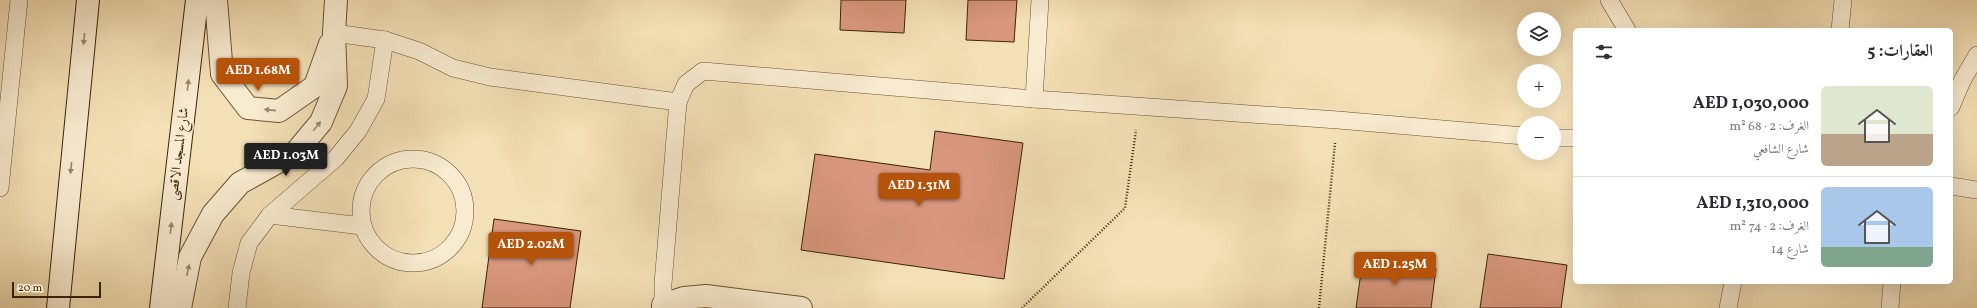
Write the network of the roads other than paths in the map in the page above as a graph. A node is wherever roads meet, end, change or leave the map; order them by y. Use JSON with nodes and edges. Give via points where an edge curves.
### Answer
{"nodes":[{"id":1,"x":19,"y":0,"type":"edge"},
{"id":2,"x":88,"y":0,"type":"edge"},
{"id":3,"x":197,"y":0,"type":"edge"},
{"id":4,"x":216,"y":0,"type":"edge"},
{"id":5,"x":336,"y":0,"type":"edge"},
{"id":6,"x":1040,"y":0,"type":"edge"},
{"id":7,"x":1609,"y":0,"type":"edge"},
{"id":8,"x":1843,"y":0,"type":"edge"},
{"id":9,"x":1625,"y":28,"type":"edge"},
{"id":10,"x":1840,"y":28,"type":"edge"},
{"id":11,"x":334,"y":34,"type":"junction"},
{"id":12,"x":385,"y":40,"type":"junction"},
{"id":13,"x":1977,"y":55,"type":"edge"},
{"id":14,"x":1034,"y":99,"type":"junction"},
{"id":15,"x":678,"y":102,"type":"junction"},
{"id":16,"x":1953,"y":103,"type":"edge"},
{"id":17,"x":1517,"y":135,"type":"edge"},
{"id":18,"x":1561,"y":138,"type":"edge"},
{"id":19,"x":1573,"y":138,"type":"edge"},
{"id":20,"x":1953,"y":186,"type":"edge"},
{"id":21,"x":0,"y":188,"type":"edge"},
{"id":22,"x":1977,"y":190,"type":"edge"},
{"id":23,"x":270,"y":215,"type":"junction"},
{"id":24,"x":362,"y":226,"type":"junction"},
{"id":25,"x":1733,"y":284,"type":"edge"},
{"id":26,"x":1892,"y":284,"type":"edge"},
{"id":27,"x":663,"y":307,"type":"edge"},
{"id":28,"x":58,"y":308,"type":"edge"},
{"id":29,"x":162,"y":308,"type":"edge"},
{"id":30,"x":180,"y":308,"type":"edge"},
{"id":31,"x":237,"y":308,"type":"edge"},
{"id":32,"x":801,"y":308,"type":"edge"},
{"id":33,"x":1728,"y":308,"type":"edge"},
{"id":34,"x":1890,"y":308,"type":"edge"}],
"edges":[{"from":1,"to":21,"type":"lane"},
{"from":2,"to":28,"type":"street","one_way":true},
{"from":29,"to":3,"type":"street","name":"شارع المسجد الاقصى","one_way":true},
{"from":11,"to":4,"type":"street","one_way":true,"via":[[315,86],[279,111],[248,108],[222,74]]},
{"from":5,"to":11,"type":"street"},
{"from":6,"to":14,"type":"lane"},
{"from":7,"to":9,"type":"lane"},
{"from":8,"to":10,"type":"lane"},
{"from":11,"to":12,"type":"lane"},
{"from":30,"to":11,"type":"street","one_way":true,"via":[[190,257],[213,214],[240,183],[296,152],[321,122],[336,86]]},
{"from":12,"to":15,"type":"lane","via":[[419,51],[453,68],[490,78]]},
{"from":12,"to":23,"type":"lane","via":[[376,99],[358,131],[336,158]]},
{"from":13,"to":16,"type":"lane"},
{"from":14,"to":15,"type":"lane","via":[[703,71],[686,84]]},
{"from":14,"to":17,"type":"lane"},
{"from":15,"to":27,"type":"lane"},
{"from":18,"to":19,"type":"lane"},
{"from":20,"to":22,"type":"lane"},
{"from":23,"to":24,"type":"lane"},
{"from":23,"to":31,"type":"lane","via":[[249,243]]},
{"from":24,"to":24,"type":"lane","via":[[380,252],[394,260],[424,262],[446,252],[461,234],[465,219],[465,203],[461,188],[452,175],[440,165],[426,159],[394,161],[381,169],[370,181],[363,195],[360,210]]},
{"from":25,"to":33,"type":"lane"},
{"from":26,"to":34,"type":"lane"},
{"from":27,"to":32,"type":"street","via":[[684,298],[706,296]]}]}
